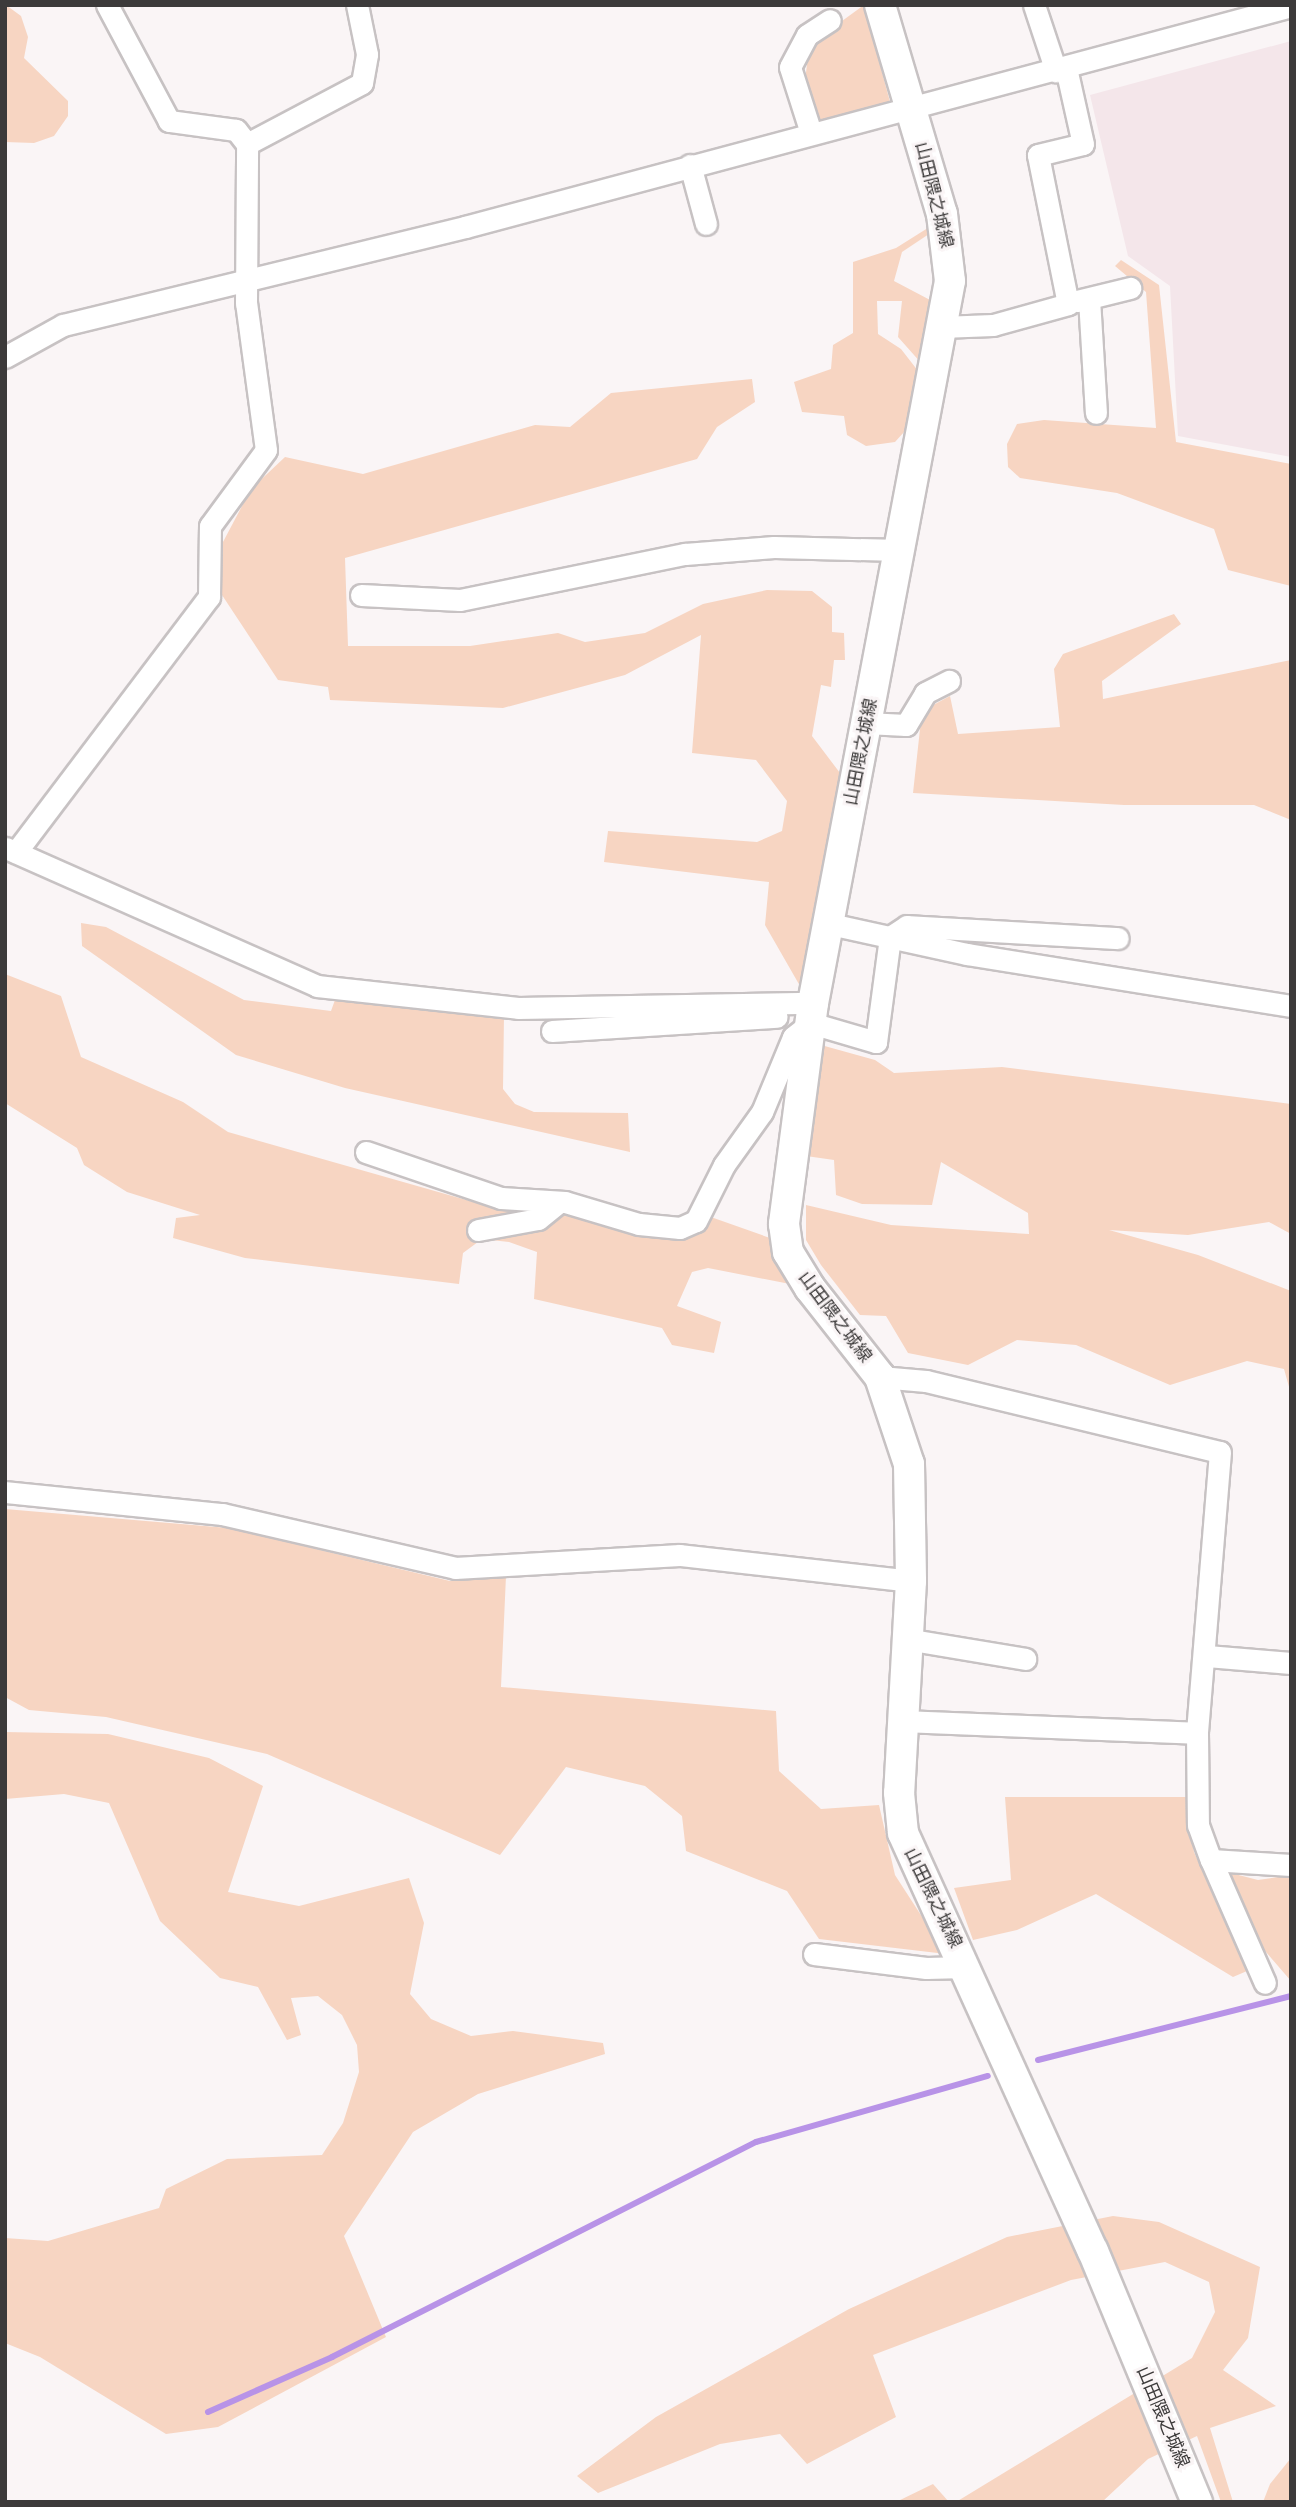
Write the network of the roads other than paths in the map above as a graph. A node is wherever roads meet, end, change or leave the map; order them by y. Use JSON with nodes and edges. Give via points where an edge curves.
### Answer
{"nodes":[{"id":1,"x":107,"y":5,"type":"edge"},
{"id":2,"x":357,"y":5,"type":"edge"},
{"id":3,"x":880,"y":5,"type":"edge"},
{"id":4,"x":1034,"y":5,"type":"edge"},
{"id":5,"x":1291,"y":6,"type":"edge"},
{"id":6,"x":1253,"y":10,"type":"edge"},
{"id":7,"x":830,"y":20,"type":"dead end"},
{"id":8,"x":1061,"y":69,"type":"junction"},
{"id":9,"x":911,"y":108,"type":"junction"},
{"id":10,"x":811,"y":133,"type":"junction"},
{"id":11,"x":247,"y":145,"type":"junction"},
{"id":12,"x":690,"y":165,"type":"junction"},
{"id":13,"x":706,"y":224,"type":"dead end"},
{"id":14,"x":248,"y":280,"type":"junction"},
{"id":15,"x":1130,"y":288,"type":"dead end"},
{"id":16,"x":1078,"y":301,"type":"junction"},
{"id":17,"x":941,"y":327,"type":"junction"},
{"id":18,"x":5,"y":357,"type":"edge"},
{"id":19,"x":1096,"y":413,"type":"dead end"},
{"id":20,"x":901,"y":550,"type":"junction"},
{"id":21,"x":361,"y":595,"type":"dead end"},
{"id":22,"x":949,"y":681,"type":"dead end"},
{"id":23,"x":866,"y":723,"type":"junction"},
{"id":24,"x":11,"y":850,"type":"edge"},
{"id":25,"x":830,"y":924,"type":"junction"},
{"id":26,"x":890,"y":937,"type":"junction"},
{"id":27,"x":1118,"y":938,"type":"dead end"},
{"id":28,"x":1291,"y":1006,"type":"edge"},
{"id":29,"x":812,"y":1014,"type":"junction"},
{"id":30,"x":552,"y":1031,"type":"dead end"},
{"id":31,"x":366,"y":1152,"type":"dead end"},
{"id":32,"x":559,"y":1202,"type":"junction"},
{"id":33,"x":478,"y":1230,"type":"dead end"},
{"id":34,"x":880,"y":1377,"type":"junction"},
{"id":35,"x":5,"y":1492,"type":"edge"},
{"id":36,"x":911,"y":1581,"type":"junction"},
{"id":37,"x":906,"y":1639,"type":"junction"},
{"id":38,"x":1207,"y":1656,"type":"junction"},
{"id":39,"x":1025,"y":1659,"type":"dead end"},
{"id":40,"x":1291,"y":1663,"type":"edge"},
{"id":41,"x":900,"y":1721,"type":"junction"},
{"id":42,"x":1197,"y":1733,"type":"junction"},
{"id":43,"x":1210,"y":1860,"type":"junction"},
{"id":44,"x":1291,"y":1865,"type":"edge"},
{"id":45,"x":814,"y":1954,"type":"dead end"},
{"id":46,"x":966,"y":1966,"type":"junction"},
{"id":47,"x":1265,"y":1983,"type":"dead end"},
{"id":48,"x":1197,"y":2502,"type":"edge"}],
"edges":[{"from":1,"to":11,"type":"street","via":[[169,121],[236,130]]},
{"from":2,"to":11,"type":"street","via":[[367,54],[362,83]]},
{"from":3,"to":9,"type":"main road","name":"山田隈之城線"},
{"from":4,"to":8,"type":"street"},
{"from":5,"to":6,"type":"street"},
{"from":6,"to":8,"type":"street"},
{"from":7,"to":10,"type":"street","via":[[807,35],[790,67]]},
{"from":8,"to":9,"type":"street"},
{"from":8,"to":16,"type":"street","via":[[1083,144],[1038,155]]},
{"from":9,"to":10,"type":"street"},
{"from":9,"to":17,"type":"main road","name":"山田隈之城線","via":[[950,256]]},
{"from":10,"to":12,"type":"street"},
{"from":11,"to":14,"type":"street"},
{"from":12,"to":13,"type":"street"},
{"from":12,"to":14,"type":"street"},
{"from":14,"to":18,"type":"street","via":[[63,325]]},
{"from":14,"to":24,"type":"street","via":[[266,450],[210,526],[209,597]]},
{"from":15,"to":16,"type":"street"},
{"from":16,"to":17,"type":"street","via":[[993,324]]},
{"from":16,"to":19,"type":"street"},
{"from":17,"to":20,"type":"main road","name":"山田隈之城線"},
{"from":20,"to":21,"type":"street","via":[[775,547],[685,554],[460,600]]},
{"from":20,"to":23,"type":"main road","name":"山田隈之城線"},
{"from":22,"to":23,"type":"street","via":[[925,693],[906,725]]},
{"from":23,"to":25,"type":"main road","name":"山田隈之城線"},
{"from":24,"to":29,"type":"street","via":[[317,986],[519,1008]]},
{"from":25,"to":26,"type":"street"},
{"from":25,"to":29,"type":"main road","name":"山田隈之城線"},
{"from":26,"to":27,"type":"street","via":[[928,923]]},
{"from":26,"to":28,"type":"street"},
{"from":26,"to":29,"type":"street","via":[[876,1042]]},
{"from":29,"to":30,"type":"street"},
{"from":29,"to":32,"type":"street","via":[[793,1037],[762,1112],[724,1165],[695,1221],[680,1228],[639,1224]]},
{"from":29,"to":34,"type":"main road","name":"山田隈之城線","via":[[785,1188],[788,1252]]},
{"from":31,"to":32,"type":"street","via":[[501,1198]]},
{"from":32,"to":33,"type":"street","via":[[538,1219]]},
{"from":34,"to":36,"type":"main road","name":"山田隈之城線","via":[[909,1464]]},
{"from":34,"to":38,"type":"street","via":[[926,1381],[1220,1452]]},
{"from":35,"to":36,"type":"street","via":[[222,1514],[455,1568],[680,1555]]},
{"from":36,"to":37,"type":"main road","name":"山田隈之城線"},
{"from":37,"to":39,"type":"street"},
{"from":37,"to":41,"type":"main road","name":"山田隈之城線"},
{"from":38,"to":40,"type":"street"},
{"from":38,"to":42,"type":"street"},
{"from":41,"to":42,"type":"street"},
{"from":41,"to":46,"type":"main road","name":"山田隈之城線","via":[[903,1833]]},
{"from":42,"to":43,"type":"street","via":[[1198,1825]]},
{"from":43,"to":44,"type":"street"},
{"from":43,"to":47,"type":"street"},
{"from":45,"to":46,"type":"street","via":[[926,1968]]},
{"from":46,"to":48,"type":"main road","name":"山田隈之城線"}]}
